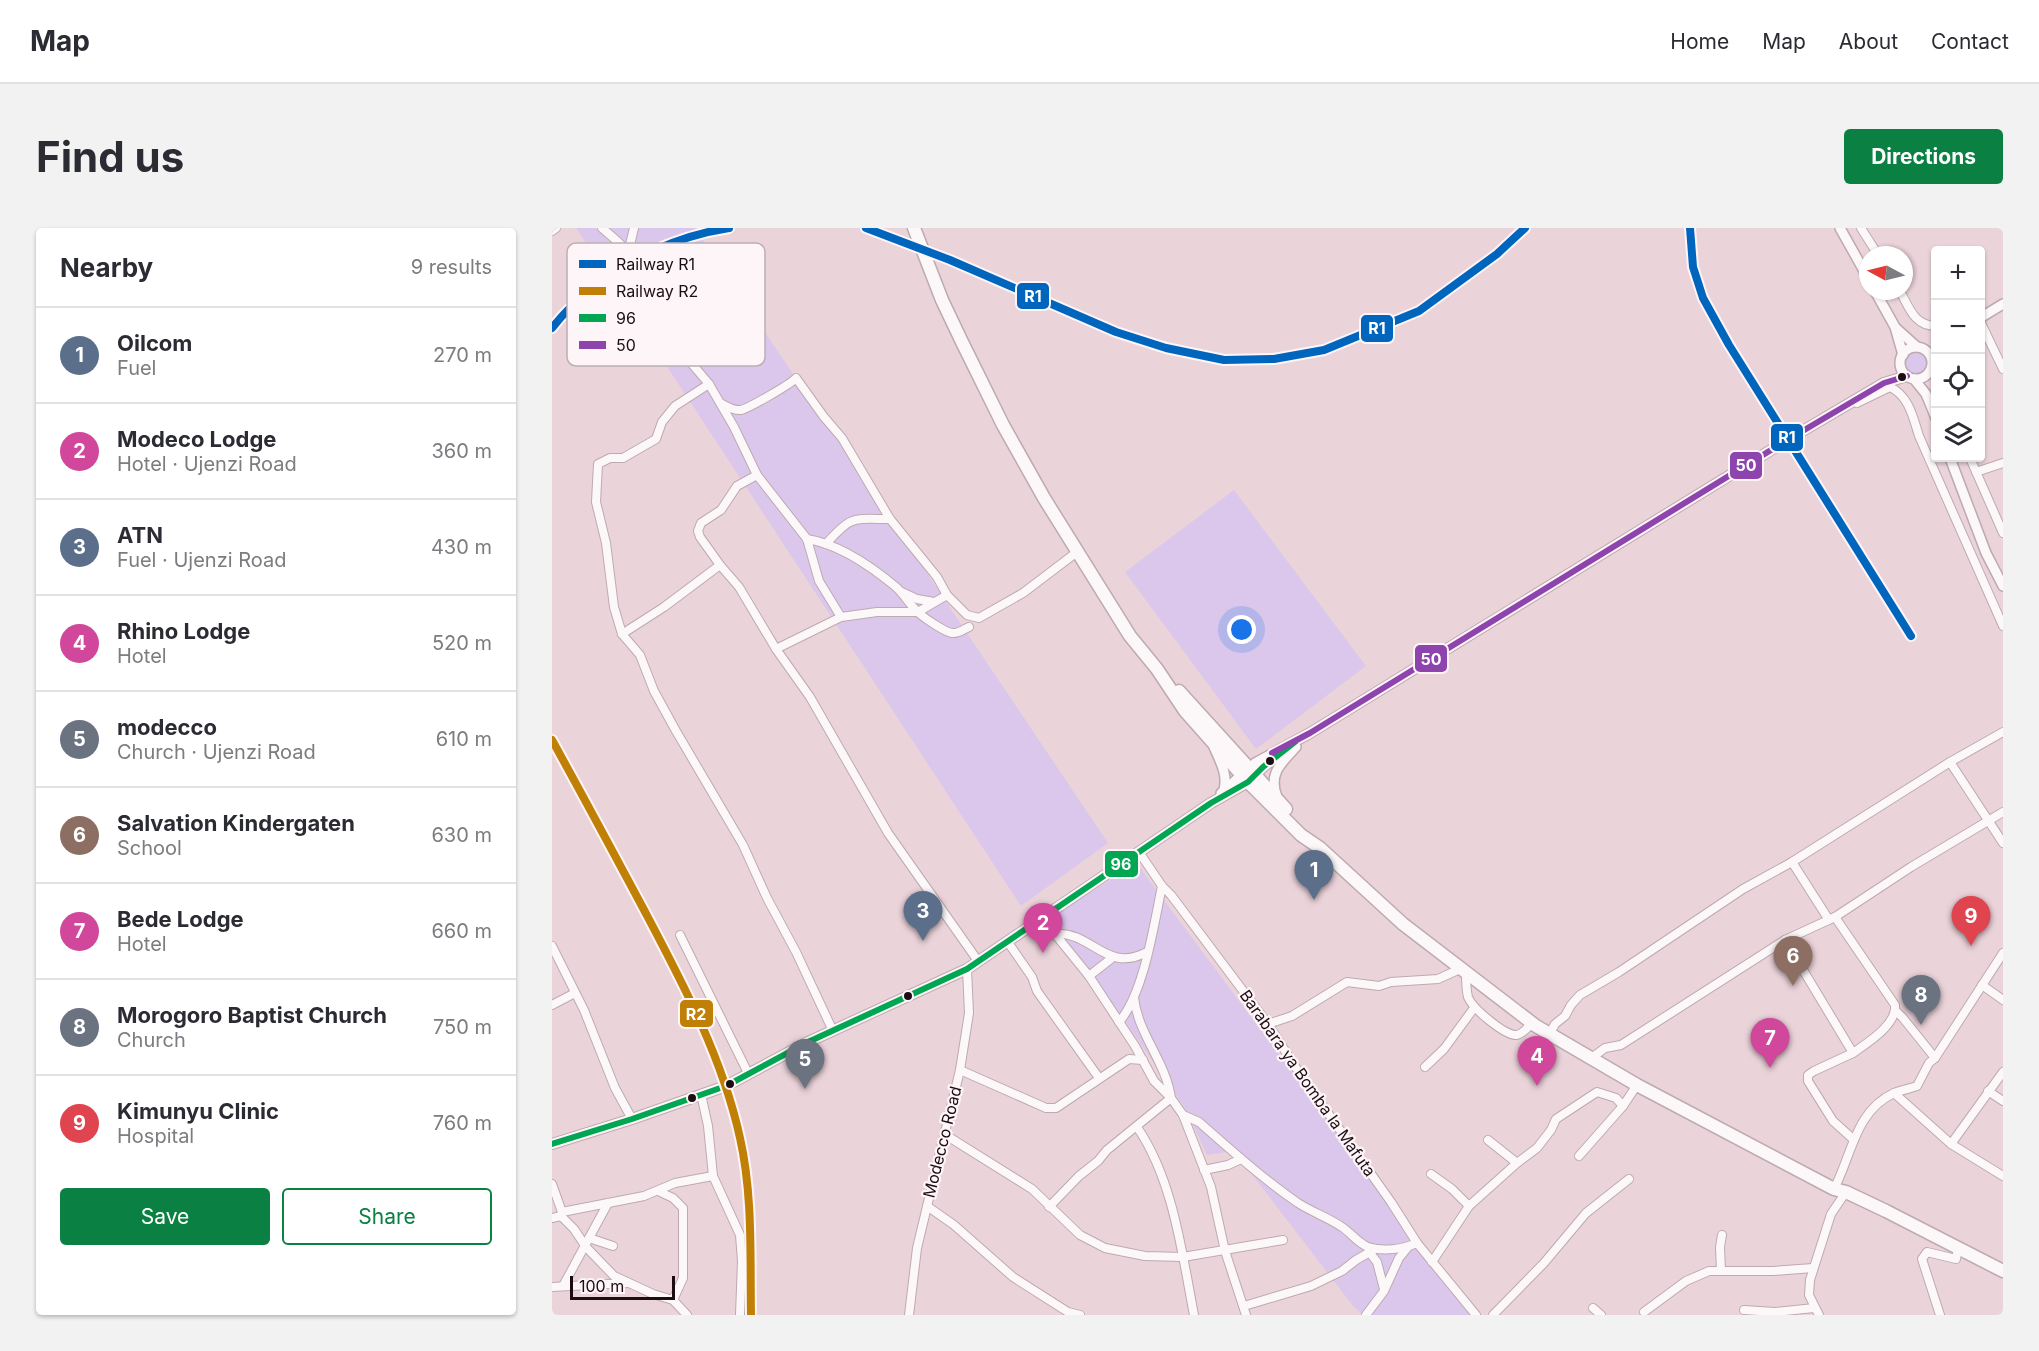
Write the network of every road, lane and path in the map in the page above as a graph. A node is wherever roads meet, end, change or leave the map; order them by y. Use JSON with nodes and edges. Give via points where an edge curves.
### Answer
{"nodes":[{"id":1,"x":556,"y":228,"type":"edge"},
{"id":2,"x":602,"y":228,"type":"edge"},
{"id":3,"x":634,"y":228,"type":"edge"},
{"id":4,"x":1840,"y":228,"type":"edge"},
{"id":5,"x":1861,"y":228,"type":"edge"},
{"id":6,"x":915,"y":230,"type":"edge"},
{"id":7,"x":552,"y":231,"type":"edge"},
{"id":8,"x":618,"y":243,"type":"edge"},
{"id":9,"x":630,"y":243,"type":"edge"},
{"id":10,"x":1872,"y":246,"type":"edge"},
{"id":11,"x":1859,"y":262,"type":"edge"},
{"id":12,"x":1880,"y":300,"type":"edge"},
{"id":13,"x":1905,"y":300,"type":"edge"},
{"id":14,"x":2003,"y":304,"type":"edge"},
{"id":15,"x":1985,"y":317,"type":"edge"},
{"id":16,"x":1931,"y":325,"type":"edge"},
{"id":17,"x":1895,"y":327,"type":"junction"},
{"id":18,"x":1985,"y":331,"type":"edge"},
{"id":19,"x":1931,"y":347,"type":"edge"},
{"id":20,"x":1921,"y":349,"type":"junction"},
{"id":21,"x":1903,"y":354,"type":"junction"},
{"id":22,"x":1931,"y":365,"type":"edge"},
{"id":23,"x":694,"y":366,"type":"edge"},
{"id":24,"x":1900,"y":366,"type":"junction"},
{"id":25,"x":2003,"y":369,"type":"edge"},
{"id":26,"x":1910,"y":378,"type":"junction"},
{"id":27,"x":1884,"y":383,"type":"junction"},
{"id":28,"x":709,"y":384,"type":"junction"},
{"id":29,"x":1926,"y":394,"type":"junction"},
{"id":30,"x":721,"y":404,"type":"junction"},
{"id":31,"x":1931,"y":408,"type":"edge"},
{"id":32,"x":742,"y":410,"type":"junction"},
{"id":33,"x":1822,"y":420,"type":"junction"},
{"id":34,"x":734,"y":427,"type":"junction"},
{"id":35,"x":1952,"y":462,"type":"edge"},
{"id":36,"x":1972,"y":462,"type":"edge"},
{"id":37,"x":2003,"y":463,"type":"edge"},
{"id":38,"x":1976,"y":472,"type":"junction"},
{"id":39,"x":757,"y":475,"type":"junction"},
{"id":40,"x":890,"y":519,"type":"junction"},
{"id":41,"x":2003,"y":533,"type":"edge"},
{"id":42,"x":807,"y":539,"type":"junction"},
{"id":43,"x":826,"y":544,"type":"junction"},
{"id":44,"x":1077,"y":552,"type":"junction"},
{"id":45,"x":720,"y":565,"type":"junction"},
{"id":46,"x":2003,"y":586,"type":"edge"},
{"id":47,"x":899,"y":590,"type":"junction"},
{"id":48,"x":947,"y":595,"type":"junction"},
{"id":49,"x":934,"y":602,"type":"junction"},
{"id":50,"x":918,"y":612,"type":"junction"},
{"id":51,"x":841,"y":616,"type":"junction"},
{"id":52,"x":969,"y":627,"type":"dead end"},
{"id":53,"x":2003,"y":627,"type":"edge"},
{"id":54,"x":622,"y":634,"type":"junction"},
{"id":55,"x":776,"y":649,"type":"junction"},
{"id":56,"x":1157,"y":669,"type":"junction"},
{"id":57,"x":2003,"y":732,"type":"edge"},
{"id":58,"x":1310,"y":733,"type":"junction"},
{"id":59,"x":1212,"y":742,"type":"junction"},
{"id":60,"x":1950,"y":762,"type":"junction"},
{"id":61,"x":1248,"y":775,"type":"junction"},
{"id":62,"x":1224,"y":790,"type":"junction"},
{"id":63,"x":1279,"y":801,"type":"junction"},
{"id":64,"x":1211,"y":803,"type":"junction"},
{"id":65,"x":2003,"y":812,"type":"edge"},
{"id":66,"x":1988,"y":821,"type":"junction"},
{"id":67,"x":2003,"y":843,"type":"edge"},
{"id":68,"x":1320,"y":848,"type":"junction"},
{"id":69,"x":1139,"y":852,"type":"junction"},
{"id":70,"x":1792,"y":862,"type":"junction"},
{"id":71,"x":1161,"y":886,"type":"junction"},
{"id":72,"x":1042,"y":918,"type":"junction"},
{"id":73,"x":1832,"y":918,"type":"junction"},
{"id":74,"x":1055,"y":934,"type":"junction"},
{"id":75,"x":680,"y":935,"type":"dead end"},
{"id":76,"x":1785,"y":940,"type":"junction"},
{"id":77,"x":1007,"y":941,"type":"junction"},
{"id":78,"x":552,"y":946,"type":"edge"},
{"id":79,"x":1147,"y":952,"type":"junction"},
{"id":80,"x":2003,"y":953,"type":"edge"},
{"id":81,"x":1112,"y":957,"type":"junction"},
{"id":82,"x":978,"y":961,"type":"junction"},
{"id":83,"x":967,"y":969,"type":"junction"},
{"id":84,"x":1463,"y":971,"type":"junction"},
{"id":85,"x":1089,"y":976,"type":"junction"},
{"id":86,"x":1982,"y":985,"type":"junction"},
{"id":87,"x":575,"y":993,"type":"junction"},
{"id":88,"x":1134,"y":998,"type":"junction"},
{"id":89,"x":2003,"y":1000,"type":"edge"},
{"id":90,"x":552,"y":1005,"type":"edge"},
{"id":91,"x":1474,"y":1008,"type":"junction"},
{"id":92,"x":1896,"y":1011,"type":"junction"},
{"id":93,"x":1119,"y":1022,"type":"junction"},
{"id":94,"x":1532,"y":1023,"type":"junction"},
{"id":95,"x":1268,"y":1024,"type":"junction"},
{"id":96,"x":833,"y":1031,"type":"junction"},
{"id":97,"x":1550,"y":1035,"type":"junction"},
{"id":98,"x":1135,"y":1046,"type":"junction"},
{"id":99,"x":1853,"y":1053,"type":"junction"},
{"id":100,"x":1935,"y":1058,"type":"junction"},
{"id":101,"x":1129,"y":1059,"type":"junction"},
{"id":102,"x":1590,"y":1059,"type":"junction"},
{"id":103,"x":1143,"y":1060,"type":"junction"},
{"id":104,"x":1425,"y":1067,"type":"dead end"},
{"id":105,"x":960,"y":1070,"type":"junction"},
{"id":106,"x":2003,"y":1072,"type":"edge"},
{"id":107,"x":748,"y":1073,"type":"junction"},
{"id":108,"x":1099,"y":1078,"type":"junction"},
{"id":109,"x":1637,"y":1085,"type":"junction"},
{"id":110,"x":1988,"y":1091,"type":"junction"},
{"id":111,"x":1894,"y":1093,"type":"junction"},
{"id":112,"x":701,"y":1094,"type":"junction"},
{"id":113,"x":1171,"y":1098,"type":"junction"},
{"id":114,"x":2003,"y":1101,"type":"edge"},
{"id":115,"x":1623,"y":1106,"type":"junction"},
{"id":116,"x":1183,"y":1116,"type":"junction"},
{"id":117,"x":632,"y":1119,"type":"junction"},
{"id":118,"x":1137,"y":1127,"type":"junction"},
{"id":119,"x":944,"y":1134,"type":"junction"},
{"id":120,"x":1853,"y":1139,"type":"junction"},
{"id":121,"x":1488,"y":1140,"type":"dead end"},
{"id":122,"x":552,"y":1144,"type":"edge"},
{"id":123,"x":1951,"y":1144,"type":"junction"},
{"id":124,"x":1579,"y":1156,"type":"dead end"},
{"id":125,"x":1241,"y":1159,"type":"junction"},
{"id":126,"x":1517,"y":1162,"type":"junction"},
{"id":127,"x":1204,"y":1170,"type":"junction"},
{"id":128,"x":1431,"y":1174,"type":"dead end"},
{"id":129,"x":713,"y":1176,"type":"junction"},
{"id":130,"x":2003,"y":1176,"type":"edge"},
{"id":131,"x":1629,"y":1179,"type":"dead end"},
{"id":132,"x":552,"y":1185,"type":"edge"},
{"id":133,"x":1840,"y":1190,"type":"junction"},
{"id":134,"x":658,"y":1191,"type":"junction"},
{"id":135,"x":608,"y":1203,"type":"junction"},
{"id":136,"x":927,"y":1206,"type":"junction"},
{"id":137,"x":1469,"y":1206,"type":"junction"},
{"id":138,"x":1049,"y":1207,"type":"junction"},
{"id":139,"x":558,"y":1215,"type":"edge"},
{"id":140,"x":1722,"y":1235,"type":"dead end"},
{"id":141,"x":589,"y":1238,"type":"junction"},
{"id":142,"x":1283,"y":1240,"type":"dead end"},
{"id":143,"x":1417,"y":1243,"type":"junction"},
{"id":144,"x":613,"y":1246,"type":"dead end"},
{"id":145,"x":586,"y":1247,"type":"junction"},
{"id":146,"x":1408,"y":1247,"type":"junction"},
{"id":147,"x":1958,"y":1249,"type":"junction"},
{"id":148,"x":1225,"y":1251,"type":"junction"},
{"id":149,"x":1372,"y":1251,"type":"junction"},
{"id":150,"x":1183,"y":1257,"type":"junction"},
{"id":151,"x":1432,"y":1262,"type":"junction"},
{"id":152,"x":1813,"y":1268,"type":"junction"},
{"id":153,"x":1720,"y":1271,"type":"junction"},
{"id":154,"x":2003,"y":1271,"type":"edge"},
{"id":155,"x":634,"y":1283,"type":"junction"},
{"id":156,"x":563,"y":1286,"type":"junction"},
{"id":157,"x":552,"y":1287,"type":"edge"},
{"id":158,"x":1384,"y":1291,"type":"junction"},
{"id":159,"x":673,"y":1300,"type":"junction"},
{"id":160,"x":1244,"y":1306,"type":"junction"},
{"id":161,"x":1593,"y":1308,"type":"dead end"},
{"id":162,"x":1744,"y":1310,"type":"dead end"},
{"id":163,"x":1817,"y":1311,"type":"edge"},
{"id":164,"x":1644,"y":1312,"type":"dead end"},
{"id":165,"x":1068,"y":1313,"type":"edge"},
{"id":166,"x":1775,"y":1314,"type":"edge"},
{"id":167,"x":687,"y":1315,"type":"edge"},
{"id":168,"x":740,"y":1315,"type":"edge"},
{"id":169,"x":909,"y":1315,"type":"edge"},
{"id":170,"x":1080,"y":1315,"type":"edge"},
{"id":171,"x":1194,"y":1315,"type":"edge"},
{"id":172,"x":1246,"y":1315,"type":"edge"},
{"id":173,"x":1366,"y":1315,"type":"edge"},
{"id":174,"x":1476,"y":1315,"type":"edge"},
{"id":175,"x":1493,"y":1315,"type":"edge"},
{"id":176,"x":1601,"y":1315,"type":"edge"},
{"id":177,"x":1940,"y":1315,"type":"edge"}],
"edges":[{"from":1,"to":7,"type":"street"},
{"from":2,"to":8,"type":"street"},
{"from":3,"to":9,"type":"street"},
{"from":4,"to":11,"type":"street"},
{"from":5,"to":10,"type":"street"},
{"from":6,"to":44,"type":"highway","via":[[942,300],[1003,425]]},
{"from":12,"to":17,"type":"street"},
{"from":13,"to":16,"type":"street","via":[[1916,320]]},
{"from":14,"to":15,"type":"street"},
{"from":17,"to":20,"type":"street"},
{"from":17,"to":21,"type":"street"},
{"from":18,"to":25,"type":"street"},
{"from":19,"to":20,"type":"street"},
{"from":20,"to":21,"type":"street","via":[[1909,349]]},
{"from":20,"to":22,"type":"street","via":[[1930,356]]},
{"from":21,"to":24,"type":"street"},
{"from":22,"to":26,"type":"street"},
{"from":22,"to":29,"type":"street"},
{"from":23,"to":28,"type":"street"},
{"from":24,"to":26,"type":"street"},
{"from":24,"to":27,"type":"street"},
{"from":26,"to":27,"type":"street"},
{"from":26,"to":29,"type":"street"},
{"from":27,"to":33,"type":"street"},
{"from":28,"to":30,"type":"street"},
{"from":28,"to":54,"type":"street","via":[[675,406],[662,422],[656,438],[623,458],[610,458],[598,464],[596,502]]},
{"from":29,"to":31,"type":"street"},
{"from":30,"to":32,"type":"street"},
{"from":30,"to":34,"type":"street"},
{"from":32,"to":34,"type":"street"},
{"from":32,"to":40,"type":"street","via":[[796,378],[842,438]]},
{"from":33,"to":53,"type":"street","via":[[1890,387],[1901,392]]},
{"from":33,"to":58,"type":"street"},
{"from":34,"to":39,"type":"street"},
{"from":35,"to":46,"type":"street","via":[[1986,553]]},
{"from":36,"to":38,"type":"street"},
{"from":37,"to":38,"type":"street"},
{"from":38,"to":41,"type":"street"},
{"from":39,"to":42,"type":"street"},
{"from":39,"to":45,"type":"street","via":[[737,486],[721,510],[701,523],[700,537]]},
{"from":40,"to":43,"type":"street","via":[[856,519],[844,525]]},
{"from":40,"to":48,"type":"street"},
{"from":42,"to":43,"type":"street"},
{"from":42,"to":51,"type":"street","via":[[819,581]]},
{"from":43,"to":47,"type":"street"},
{"from":44,"to":48,"type":"street","via":[[1023,593],[979,618],[967,615]]},
{"from":44,"to":56,"type":"highway","via":[[1130,636]]},
{"from":45,"to":54,"type":"street"},
{"from":45,"to":55,"type":"street","via":[[739,587]]},
{"from":47,"to":49,"type":"street"},
{"from":47,"to":50,"type":"street"},
{"from":48,"to":49,"type":"street"},
{"from":49,"to":50,"type":"street"},
{"from":50,"to":51,"type":"street"},
{"from":50,"to":52,"type":"street","via":[[950,633]]},
{"from":51,"to":55,"type":"street"},
{"from":54,"to":96,"type":"street","via":[[640,655],[654,691],[743,845]]},
{"from":55,"to":82,"type":"street","via":[[810,697],[888,833]]},
{"from":56,"to":59,"type":"highway"},
{"from":56,"to":61,"type":"highway","via":[[1174,683]]},
{"from":57,"to":60,"type":"street"},
{"from":58,"to":61,"type":"street","via":[[1281,747]]},
{"from":58,"to":63,"type":"street","via":[[1274,777]]},
{"from":59,"to":61,"type":"highway"},
{"from":59,"to":62,"type":"street","via":[[1224,770]]},
{"from":60,"to":66,"type":"street"},
{"from":60,"to":70,"type":"street"},
{"from":61,"to":62,"type":"street"},
{"from":61,"to":63,"type":"highway"},
{"from":61,"to":64,"type":"street"},
{"from":61,"to":68,"type":"highway","via":[[1300,835]]},
{"from":62,"to":64,"type":"street"},
{"from":63,"to":68,"type":"highway"},
{"from":64,"to":69,"type":"street"},
{"from":65,"to":66,"type":"street"},
{"from":66,"to":67,"type":"street"},
{"from":66,"to":73,"type":"street"},
{"from":68,"to":84,"type":"highway","via":[[1379,903]]},
{"from":69,"to":71,"type":"street","name":"Barabara ya Bomba la Mafuta"},
{"from":69,"to":72,"type":"street"},
{"from":70,"to":73,"type":"street"},
{"from":70,"to":97,"type":"street","via":[[1743,889],[1580,995]]},
{"from":71,"to":79,"type":"street"},
{"from":71,"to":95,"type":"street","name":"Barabara ya Bomba la Mafuta"},
{"from":72,"to":74,"type":"street"},
{"from":72,"to":77,"type":"street"},
{"from":73,"to":76,"type":"street"},
{"from":73,"to":92,"type":"street"},
{"from":74,"to":81,"type":"street","via":[[1067,933]]},
{"from":74,"to":85,"type":"street"},
{"from":75,"to":107,"type":"street"},
{"from":76,"to":99,"type":"street"},
{"from":76,"to":102,"type":"street","via":[[1621,1045],[1605,1048]]},
{"from":77,"to":82,"type":"street"},
{"from":77,"to":108,"type":"street"},
{"from":78,"to":87,"type":"street"},
{"from":79,"to":81,"type":"street","via":[[1136,958]]},
{"from":79,"to":88,"type":"street"},
{"from":80,"to":86,"type":"street"},
{"from":81,"to":85,"type":"street"},
{"from":82,"to":83,"type":"street"},
{"from":83,"to":96,"type":"street"},
{"from":83,"to":105,"type":"street","name":"Modecco Road","via":[[969,1013]]},
{"from":84,"to":91,"type":"street"},
{"from":84,"to":94,"type":"highway"},
{"from":84,"to":95,"type":"street","via":[[1438,979],[1379,986],[1347,981],[1305,1009]]},
{"from":85,"to":93,"type":"street"},
{"from":86,"to":89,"type":"street"},
{"from":86,"to":100,"type":"street"},
{"from":87,"to":90,"type":"street"},
{"from":87,"to":117,"type":"street"},
{"from":88,"to":93,"type":"street"},
{"from":88,"to":113,"type":"street","via":[[1138,1018]]},
{"from":91,"to":94,"type":"street","via":[[1514,1035]]},
{"from":91,"to":104,"type":"street","via":[[1444,1049]]},
{"from":92,"to":99,"type":"street","via":[[1877,1037]]},
{"from":92,"to":100,"type":"street"},
{"from":93,"to":98,"type":"street"},
{"from":94,"to":97,"type":"highway"},
{"from":95,"to":143,"type":"street","name":"Barabara ya Bomba la Mafuta"},
{"from":96,"to":107,"type":"street"},
{"from":97,"to":102,"type":"highway"},
{"from":98,"to":101,"type":"street"},
{"from":98,"to":103,"type":"street"},
{"from":99,"to":120,"type":"street","via":[[1814,1071],[1808,1081],[1833,1121]]},
{"from":100,"to":111,"type":"street","via":[[1917,1086]]},
{"from":101,"to":103,"type":"street"},
{"from":101,"to":108,"type":"street"},
{"from":102,"to":109,"type":"highway"},
{"from":103,"to":113,"type":"street","via":[[1154,1081]]},
{"from":105,"to":108,"type":"street","via":[[1046,1108],[1056,1108]]},
{"from":105,"to":119,"type":"street","name":"Modecco Road"},
{"from":106,"to":110,"type":"street"},
{"from":107,"to":112,"type":"street"},
{"from":109,"to":115,"type":"street"},
{"from":109,"to":133,"type":"highway"},
{"from":110,"to":114,"type":"street"},
{"from":110,"to":123,"type":"street"},
{"from":111,"to":120,"type":"street","via":[[1868,1114]]},
{"from":111,"to":123,"type":"street"},
{"from":112,"to":117,"type":"street"},
{"from":112,"to":129,"type":"street"},
{"from":113,"to":116,"type":"street"},
{"from":113,"to":118,"type":"street"},
{"from":115,"to":124,"type":"street"},
{"from":115,"to":126,"type":"street","via":[[1616,1098],[1597,1092],[1556,1119],[1537,1148]]},
{"from":116,"to":125,"type":"street","via":[[1199,1122]]},
{"from":116,"to":127,"type":"street"},
{"from":117,"to":122,"type":"street"},
{"from":118,"to":138,"type":"street","via":[[1107,1150]]},
{"from":118,"to":150,"type":"street","via":[[1161,1171]]},
{"from":119,"to":136,"type":"street","name":"Modecco Road"},
{"from":119,"to":138,"type":"street","via":[[1032,1189]]},
{"from":120,"to":133,"type":"street"},
{"from":121,"to":126,"type":"street"},
{"from":123,"to":130,"type":"street"},
{"from":125,"to":127,"type":"street"},
{"from":125,"to":149,"type":"street"},
{"from":126,"to":137,"type":"street"},
{"from":127,"to":148,"type":"street"},
{"from":128,"to":137,"type":"street"},
{"from":129,"to":134,"type":"street","via":[[675,1183]]},
{"from":129,"to":168,"type":"street","via":[[740,1235]]},
{"from":131,"to":175,"type":"street","via":[[1586,1213]]},
{"from":132,"to":139,"type":"street"},
{"from":133,"to":147,"type":"highway"},
{"from":133,"to":152,"type":"street"},
{"from":134,"to":135,"type":"street"},
{"from":134,"to":159,"type":"street","via":[[683,1208],[683,1278]]},
{"from":135,"to":139,"type":"street"},
{"from":135,"to":141,"type":"street"},
{"from":136,"to":165,"type":"street","via":[[1013,1277]]},
{"from":136,"to":169,"type":"street","name":"Modecco Road","via":[[917,1248]]},
{"from":137,"to":151,"type":"street"},
{"from":138,"to":150,"type":"street","via":[[1080,1235],[1105,1248],[1145,1256]]},
{"from":139,"to":145,"type":"street"},
{"from":140,"to":153,"type":"street"},
{"from":141,"to":144,"type":"street"},
{"from":141,"to":145,"type":"street"},
{"from":142,"to":148,"type":"street"},
{"from":143,"to":146,"type":"street"},
{"from":143,"to":151,"type":"street","name":"Barabara ya Bomba la Mafuta"},
{"from":145,"to":155,"type":"street","via":[[614,1276]]},
{"from":145,"to":156,"type":"street"},
{"from":146,"to":149,"type":"street"},
{"from":146,"to":158,"type":"street"},
{"from":147,"to":154,"type":"highway"},
{"from":147,"to":177,"type":"street","via":[[1956,1259],[1928,1252],[1922,1259]]},
{"from":148,"to":150,"type":"street"},
{"from":148,"to":160,"type":"street"},
{"from":149,"to":158,"type":"street"},
{"from":149,"to":160,"type":"street","via":[[1311,1286]]},
{"from":150,"to":171,"type":"street"},
{"from":151,"to":174,"type":"street","name":"Barabara ya Bomba la Mafuta"},
{"from":152,"to":153,"type":"street"},
{"from":152,"to":163,"type":"street","via":[[1809,1294]]},
{"from":153,"to":164,"type":"street","via":[[1709,1271],[1686,1281]]},
{"from":155,"to":156,"type":"street"},
{"from":155,"to":159,"type":"street"},
{"from":156,"to":157,"type":"street"},
{"from":158,"to":173,"type":"street"},
{"from":159,"to":167,"type":"street"},
{"from":160,"to":172,"type":"street"},
{"from":161,"to":176,"type":"street"},
{"from":162,"to":166,"type":"street"},
{"from":163,"to":166,"type":"street"},
{"from":165,"to":170,"type":"street"}]}
